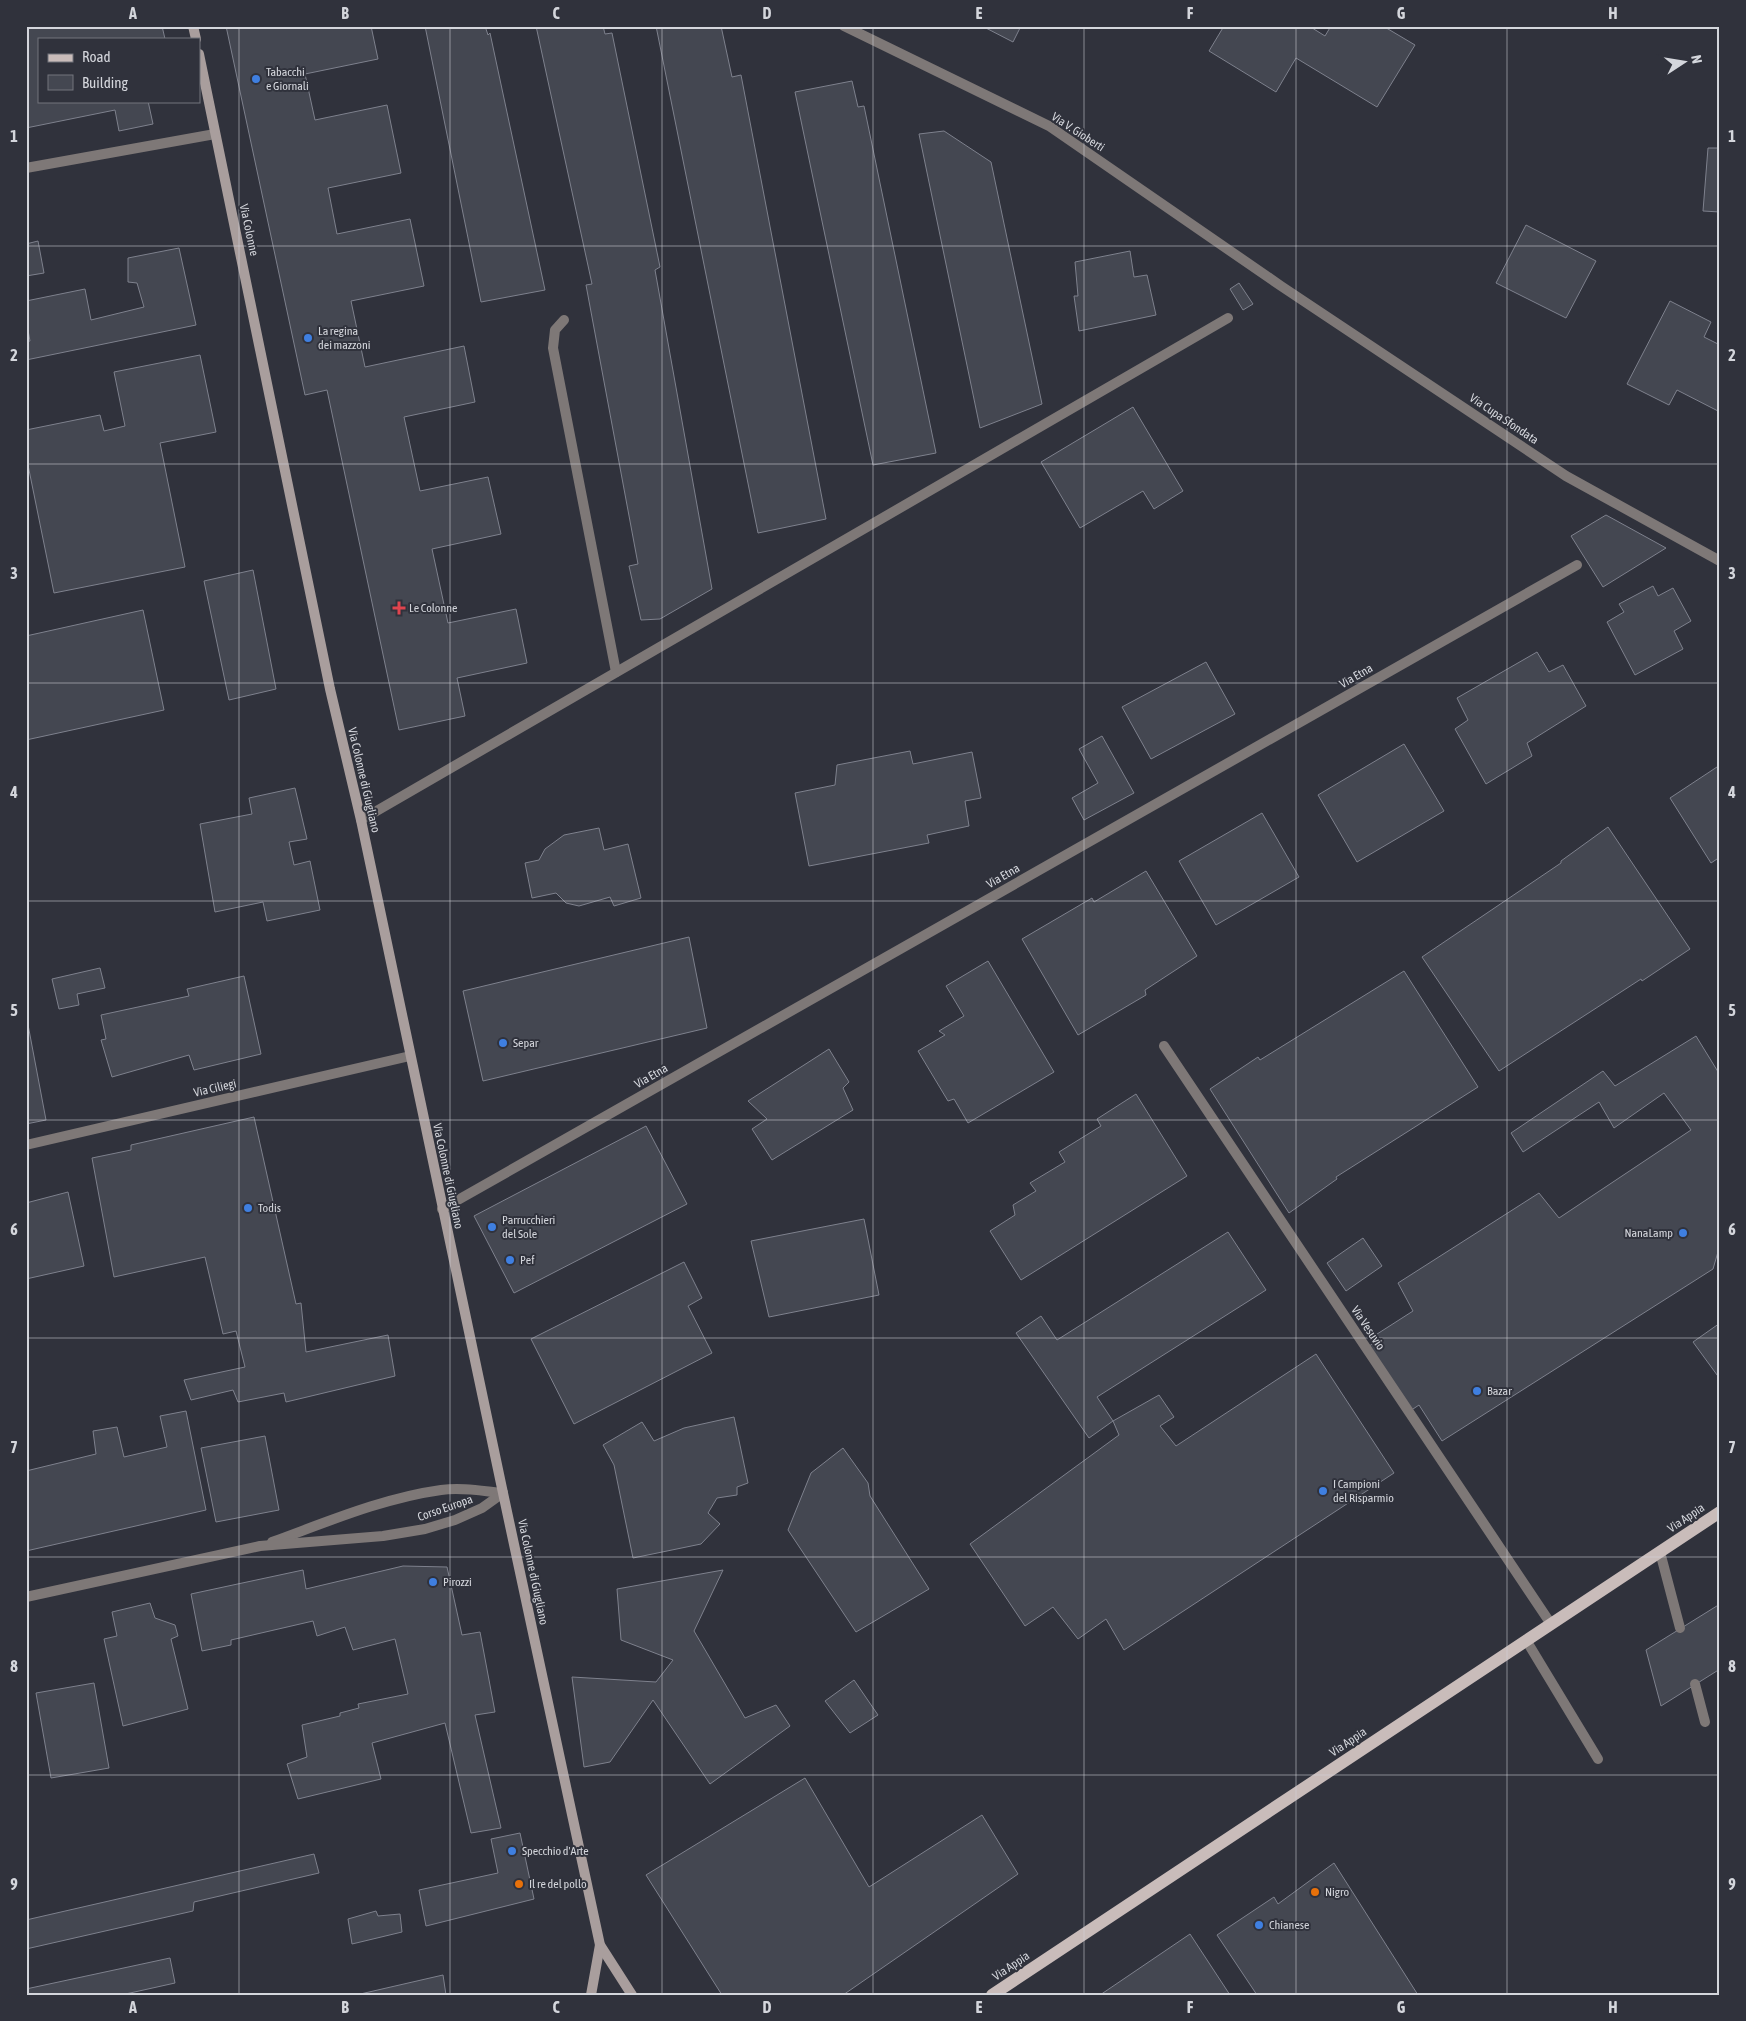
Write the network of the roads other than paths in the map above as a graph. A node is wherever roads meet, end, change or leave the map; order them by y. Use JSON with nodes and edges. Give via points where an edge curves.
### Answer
{"nodes":[{"id":1,"x":844,"y":26,"type":"edge"},
{"id":2,"x":200,"y":59,"type":"edge"},
{"id":3,"x":216,"y":134,"type":"junction"},
{"id":4,"x":26,"y":168,"type":"edge"},
{"id":5,"x":1281,"y":286,"type":"joint"},
{"id":6,"x":1228,"y":318,"type":"dead end"},
{"id":7,"x":564,"y":320,"type":"dead end"},
{"id":8,"x":274,"y":412,"type":"joint"},
{"id":9,"x":1720,"y":561,"type":"edge"},
{"id":10,"x":1577,"y":565,"type":"dead end"},
{"id":11,"x":616,"y":672,"type":"junction"},
{"id":12,"x":361,"y":820,"type":"junction"},
{"id":13,"x":1164,"y":1046,"type":"dead end"},
{"id":14,"x":410,"y":1056,"type":"junction"},
{"id":15,"x":26,"y":1145,"type":"edge"},
{"id":16,"x":442,"y":1209,"type":"junction"},
{"id":17,"x":503,"y":1493,"type":"junction"},
{"id":18,"x":1720,"y":1512,"type":"edge"},
{"id":19,"x":260,"y":1546,"type":"junction"},
{"id":20,"x":1660,"y":1552,"type":"junction"},
{"id":21,"x":26,"y":1597,"type":"edge"},
{"id":22,"x":1551,"y":1624,"type":"junction"},
{"id":23,"x":1680,"y":1628,"type":"dead end"},
{"id":24,"x":1526,"y":1640,"type":"junction"},
{"id":25,"x":1695,"y":1684,"type":"dead end"},
{"id":26,"x":1705,"y":1722,"type":"dead end"},
{"id":27,"x":1598,"y":1759,"type":"dead end"},
{"id":28,"x":600,"y":1945,"type":"junction"},
{"id":29,"x":591,"y":1995,"type":"edge"},
{"id":30,"x":632,"y":1995,"type":"edge"},
{"id":31,"x":992,"y":1995,"type":"edge"}],
"edges":[{"from":1,"to":5,"type":"street","name":"Via V. Gioberti","via":[[1050,126]]},
{"from":2,"to":3,"type":"main road","name":"Via Colonne"},
{"from":3,"to":4,"type":"street"},
{"from":3,"to":8,"type":"main road","name":"Via Colonne"},
{"from":5,"to":9,"type":"street","name":"Via Cupa Sfondata","via":[[1566,476]]},
{"from":6,"to":11,"type":"street"},
{"from":7,"to":11,"type":"street","via":[[555,330],[553,348]]},
{"from":8,"to":12,"type":"main road","name":"Via Colonne di Giugliano","via":[[330,689]]},
{"from":10,"to":16,"type":"street","name":"Via Etna"},
{"from":11,"to":12,"type":"street"},
{"from":12,"to":14,"type":"main road","name":"Via Colonne di Giugliano"},
{"from":13,"to":22,"type":"street","name":"Via Vesuvio"},
{"from":14,"to":15,"type":"street","name":"Via Ciliegi"},
{"from":14,"to":16,"type":"main road","name":"Via Colonne di Giugliano"},
{"from":16,"to":17,"type":"main road","name":"Via Colonne di Giugliano"},
{"from":17,"to":19,"type":"street","name":"Corso Europa","via":[[466,1489],[418,1495],[362,1510]]},
{"from":17,"to":19,"type":"street","name":"Corso Europa","via":[[482,1508],[425,1529],[383,1536]]},
{"from":17,"to":28,"type":"main road","name":"Via Colonne di Giugliano"},
{"from":18,"to":20,"type":"main road","name":"Via Appia"},
{"from":19,"to":21,"type":"street","name":"Corso Europa"},
{"from":20,"to":22,"type":"main road","name":"Via Appia"},
{"from":20,"to":23,"type":"street"},
{"from":22,"to":24,"type":"main road","name":"Via Appia"},
{"from":24,"to":27,"type":"street"},
{"from":24,"to":31,"type":"main road","name":"Via Appia"},
{"from":25,"to":26,"type":"street"},
{"from":28,"to":29,"type":"main road","name":"Via Colonne di Giugliano"},
{"from":28,"to":30,"type":"main road","name":"Via Colonne di Giugliano"}]}
